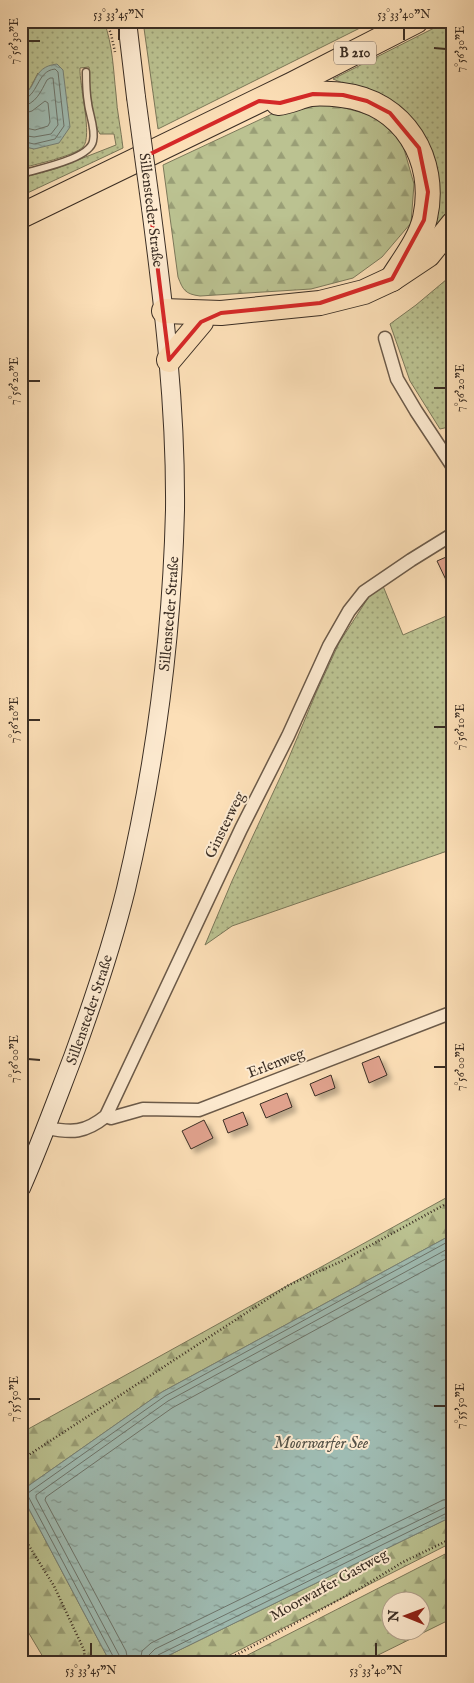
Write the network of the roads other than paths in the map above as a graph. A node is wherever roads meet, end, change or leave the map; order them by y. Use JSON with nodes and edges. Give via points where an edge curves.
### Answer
{"nodes":[{"id":1,"x":127,"y":21,"type":"edge"},
{"id":2,"x":416,"y":21,"type":"edge"},
{"id":3,"x":86,"y":72,"type":"dead end"},
{"id":4,"x":259,"y":101,"type":"junction"},
{"id":5,"x":21,"y":174,"type":"edge"},
{"id":6,"x":47,"y":203,"type":"junction"},
{"id":7,"x":21,"y":206,"type":"edge"},
{"id":8,"x":21,"y":216,"type":"edge"},
{"id":9,"x":453,"y":224,"type":"edge"},
{"id":10,"x":392,"y":279,"type":"junction"},
{"id":11,"x":211,"y":317,"type":"junction"},
{"id":12,"x":165,"y":318,"type":"junction"},
{"id":13,"x":386,"y":338,"type":"dead end"},
{"id":14,"x":169,"y":360,"type":"junction"},
{"id":15,"x":453,"y":467,"type":"edge"},
{"id":16,"x":453,"y":534,"type":"edge"},
{"id":17,"x":453,"y":1012,"type":"edge"},
{"id":18,"x":106,"y":1116,"type":"junction"},
{"id":19,"x":47,"y":1128,"type":"junction"},
{"id":20,"x":21,"y":1188,"type":"edge"}],
"edges":[{"from":1,"to":12,"type":"street","name":"Sillensteder Straße","bridge":true},
{"from":2,"to":4,"type":"highway","number":"B 210"},
{"from":3,"to":5,"type":"lane","via":[[93,132],[89,149],[71,159]]},
{"from":4,"to":6,"type":"highway","number":"B 210"},
{"from":4,"to":10,"type":"highway","via":[[280,103],[313,94],[343,95],[367,101],[390,113],[407,130],[419,148],[428,192],[424,220]]},
{"from":6,"to":7,"type":"highway"},
{"from":6,"to":8,"type":"highway","number":"B 210"},
{"from":9,"to":10,"type":"highway","via":[[428,255]]},
{"from":10,"to":11,"type":"highway","via":[[364,292],[320,303]]},
{"from":11,"to":12,"type":"highway"},
{"from":11,"to":14,"type":"highway"},
{"from":12,"to":14,"type":"street","name":"Sillensteder Straße"},
{"from":13,"to":15,"type":"street","via":[[397,379]]},
{"from":14,"to":19,"type":"street","name":"Sillensteder Straße","via":[[175,509],[168,628],[158,716],[126,889],[107,958]]},
{"from":16,"to":18,"type":"street","name":"Ginsterweg","via":[[364,592],[349,611],[236,838]]},
{"from":17,"to":18,"type":"street","name":"Erlenweg","via":[[199,1110],[143,1109],[112,1118]]},
{"from":18,"to":19,"type":"street","via":[[83,1130]]},
{"from":19,"to":20,"type":"street","name":"Sillensteder Straße"}]}
